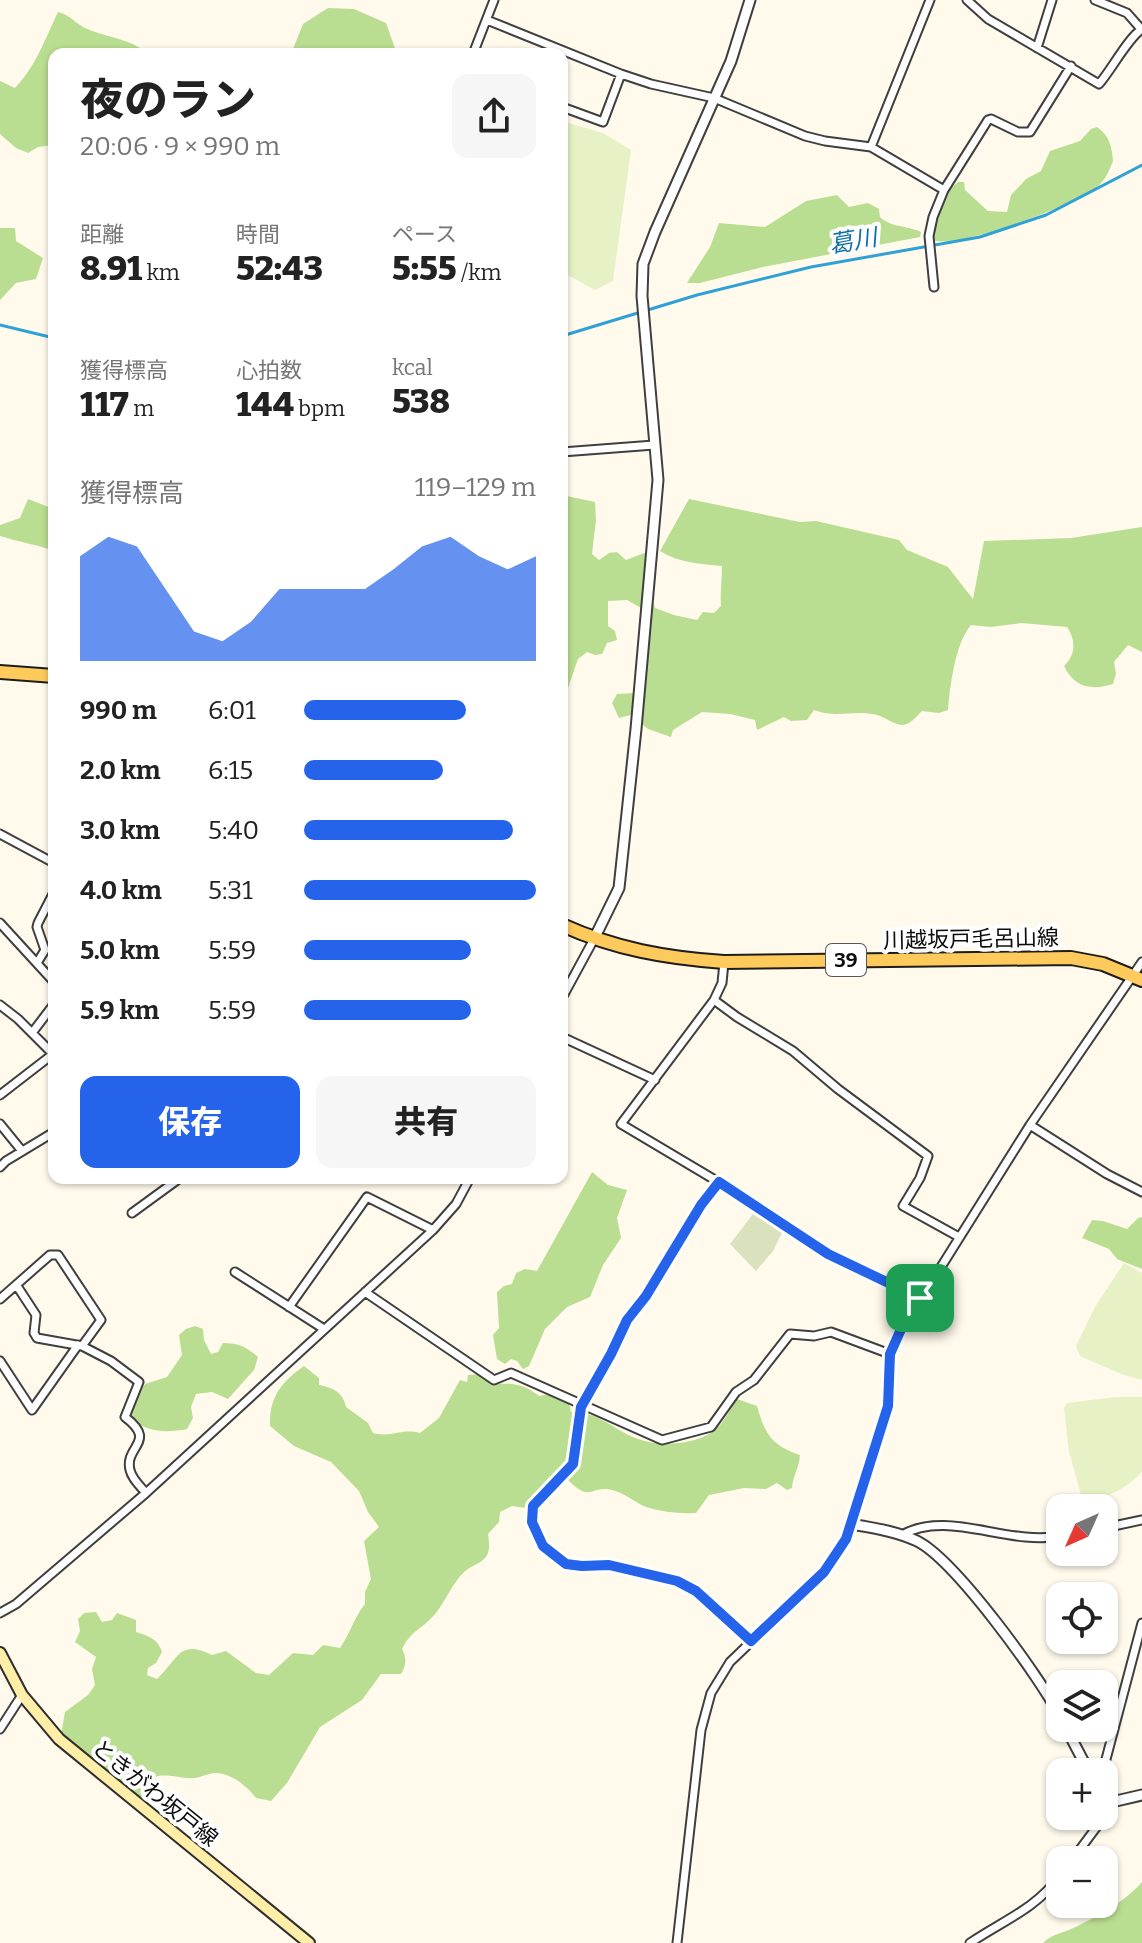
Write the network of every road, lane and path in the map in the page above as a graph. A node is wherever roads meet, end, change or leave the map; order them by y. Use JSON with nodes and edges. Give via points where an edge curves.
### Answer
{"nodes":[{"id":1,"x":494,"y":0,"type":"edge"},
{"id":2,"x":750,"y":0,"type":"edge"},
{"id":3,"x":930,"y":0,"type":"edge"},
{"id":4,"x":967,"y":0,"type":"edge"},
{"id":5,"x":1052,"y":0,"type":"edge"},
{"id":6,"x":1095,"y":0,"type":"edge"},
{"id":7,"x":487,"y":20,"type":"junction"},
{"id":8,"x":1142,"y":29,"type":"edge"},
{"id":9,"x":475,"y":48,"type":"edge"},
{"id":10,"x":556,"y":48,"type":"edge"},
{"id":11,"x":1037,"y":48,"type":"junction"},
{"id":12,"x":568,"y":53,"type":"edge"},
{"id":13,"x":1071,"y":66,"type":"junction"},
{"id":14,"x":621,"y":74,"type":"junction"},
{"id":15,"x":714,"y":98,"type":"junction"},
{"id":16,"x":568,"y":109,"type":"edge"},
{"id":17,"x":871,"y":147,"type":"junction"},
{"id":18,"x":944,"y":190,"type":"junction"},
{"id":19,"x":934,"y":287,"type":"dead end"},
{"id":20,"x":654,"y":445,"type":"junction"},
{"id":21,"x":568,"y":452,"type":"edge"},
{"id":22,"x":0,"y":672,"type":"edge"},
{"id":23,"x":48,"y":676,"type":"edge"},
{"id":24,"x":0,"y":834,"type":"edge"},
{"id":25,"x":48,"y":860,"type":"edge"},
{"id":26,"x":48,"y":904,"type":"edge"},
{"id":27,"x":0,"y":923,"type":"edge"},
{"id":28,"x":568,"y":928,"type":"edge"},
{"id":29,"x":594,"y":939,"type":"junction"},
{"id":30,"x":724,"y":962,"type":"junction"},
{"id":31,"x":1142,"y":962,"type":"edge"},
{"id":32,"x":37,"y":963,"type":"junction"},
{"id":33,"x":48,"y":975,"type":"edge"},
{"id":34,"x":1138,"y":977,"type":"edge"},
{"id":35,"x":568,"y":987,"type":"edge"},
{"id":36,"x":714,"y":1000,"type":"junction"},
{"id":37,"x":0,"y":1005,"type":"edge"},
{"id":38,"x":48,"y":1012,"type":"edge"},
{"id":39,"x":32,"y":1033,"type":"junction"},
{"id":40,"x":568,"y":1040,"type":"edge"},
{"id":41,"x":48,"y":1048,"type":"edge"},
{"id":42,"x":48,"y":1059,"type":"edge"},
{"id":43,"x":655,"y":1080,"type":"junction"},
{"id":44,"x":0,"y":1095,"type":"edge"},
{"id":45,"x":0,"y":1124,"type":"edge"},
{"id":46,"x":1030,"y":1125,"type":"junction"},
{"id":47,"x":48,"y":1136,"type":"edge"},
{"id":48,"x":22,"y":1151,"type":"junction"},
{"id":49,"x":0,"y":1167,"type":"edge"},
{"id":50,"x":719,"y":1182,"type":"junction"},
{"id":51,"x":172,"y":1184,"type":"edge"},
{"id":52,"x":467,"y":1184,"type":"edge"},
{"id":53,"x":1142,"y":1192,"type":"edge"},
{"id":54,"x":132,"y":1213,"type":"dead end"},
{"id":55,"x":433,"y":1230,"type":"junction"},
{"id":56,"x":959,"y":1237,"type":"junction"},
{"id":57,"x":235,"y":1272,"type":"dead end"},
{"id":58,"x":17,"y":1286,"type":"junction"},
{"id":59,"x":365,"y":1292,"type":"junction"},
{"id":60,"x":920,"y":1298,"type":"junction"},
{"id":61,"x":0,"y":1299,"type":"edge"},
{"id":62,"x":289,"y":1307,"type":"junction"},
{"id":63,"x":324,"y":1329,"type":"junction"},
{"id":64,"x":80,"y":1346,"type":"junction"},
{"id":65,"x":890,"y":1354,"type":"junction"},
{"id":66,"x":0,"y":1361,"type":"edge"},
{"id":67,"x":584,"y":1405,"type":"junction"},
{"id":68,"x":146,"y":1493,"type":"junction"},
{"id":69,"x":1142,"y":1522,"type":"edge"},
{"id":70,"x":851,"y":1524,"type":"junction"},
{"id":71,"x":1118,"y":1526,"type":"edge"},
{"id":72,"x":902,"y":1535,"type":"junction"},
{"id":73,"x":1046,"y":1538,"type":"edge"},
{"id":74,"x":0,"y":1613,"type":"edge"},
{"id":75,"x":1142,"y":1623,"type":"edge"},
{"id":76,"x":751,"y":1641,"type":"junction"},
{"id":77,"x":0,"y":1653,"type":"edge"},
{"id":78,"x":1046,"y":1693,"type":"edge"},
{"id":79,"x":22,"y":1695,"type":"junction"},
{"id":80,"x":0,"y":1729,"type":"edge"},
{"id":81,"x":1106,"y":1758,"type":"edge"},
{"id":82,"x":1142,"y":1795,"type":"edge"},
{"id":83,"x":1118,"y":1801,"type":"edge"},
{"id":84,"x":1046,"y":1891,"type":"edge"},
{"id":85,"x":309,"y":1943,"type":"edge"},
{"id":86,"x":677,"y":1943,"type":"edge"},
{"id":87,"x":970,"y":1943,"type":"edge"}],
"edges":[{"from":1,"to":7,"type":"street"},
{"from":2,"to":15,"type":"street"},
{"from":3,"to":17,"type":"street"},
{"from":4,"to":11,"type":"street"},
{"from":5,"to":11,"type":"street"},
{"from":6,"to":8,"type":"street","via":[[1127,13]]},
{"from":7,"to":9,"type":"street"},
{"from":7,"to":10,"type":"street"},
{"from":8,"to":13,"type":"street","via":[[1099,84]]},
{"from":11,"to":13,"type":"street"},
{"from":12,"to":14,"type":"street"},
{"from":13,"to":18,"type":"street","via":[[1030,132],[988,120]]},
{"from":14,"to":15,"type":"street"},
{"from":14,"to":16,"type":"street","via":[[603,122]]},
{"from":15,"to":17,"type":"street","via":[[805,136]]},
{"from":15,"to":20,"type":"street","via":[[643,264]]},
{"from":17,"to":18,"type":"street"},
{"from":18,"to":19,"type":"street","via":[[931,223]]},
{"from":20,"to":21,"type":"street"},
{"from":20,"to":29,"type":"street","via":[[658,480],[619,888]]},
{"from":22,"to":23,"type":"main road"},
{"from":24,"to":25,"type":"street"},
{"from":26,"to":32,"type":"street","via":[[38,923],[45,950]]},
{"from":27,"to":32,"type":"street"},
{"from":28,"to":29,"type":"main road","name":"川越坂戸毛呂山線","number":"39"},
{"from":29,"to":30,"type":"main road","name":"川越坂戸毛呂山線","number":"39","via":[[658,956]]},
{"from":29,"to":35,"type":"street"},
{"from":30,"to":34,"type":"main road","name":"川越坂戸毛呂山線","number":"39","via":[[1071,958]]},
{"from":30,"to":36,"type":"street"},
{"from":31,"to":34,"type":"street"},
{"from":32,"to":33,"type":"street"},
{"from":34,"to":46,"type":"street"},
{"from":36,"to":43,"type":"street"},
{"from":36,"to":56,"type":"street","via":[[793,1051],[928,1156],[903,1206]]},
{"from":37,"to":39,"type":"street"},
{"from":38,"to":39,"type":"street"},
{"from":39,"to":41,"type":"street"},
{"from":40,"to":43,"type":"street"},
{"from":42,"to":44,"type":"street"},
{"from":43,"to":50,"type":"street","via":[[621,1124]]},
{"from":45,"to":48,"type":"street"},
{"from":46,"to":53,"type":"street"},
{"from":46,"to":56,"type":"street"},
{"from":47,"to":48,"type":"street"},
{"from":48,"to":49,"type":"street"},
{"from":50,"to":60,"type":"street","via":[[828,1254]]},
{"from":50,"to":67,"type":"street","via":[[627,1320]]},
{"from":51,"to":54,"type":"street"},
{"from":52,"to":55,"type":"street"},
{"from":55,"to":59,"type":"street"},
{"from":55,"to":62,"type":"street","via":[[367,1197]]},
{"from":56,"to":60,"type":"street"},
{"from":57,"to":62,"type":"street"},
{"from":58,"to":61,"type":"street"},
{"from":58,"to":64,"type":"street","via":[[36,1315],[34,1336]]},
{"from":58,"to":64,"type":"street","via":[[50,1255],[58,1255],[101,1320]]},
{"from":59,"to":63,"type":"street"},
{"from":59,"to":67,"type":"street","via":[[494,1380],[511,1373]]},
{"from":60,"to":65,"type":"street"},
{"from":62,"to":63,"type":"street"},
{"from":63,"to":68,"type":"street"},
{"from":64,"to":66,"type":"street","via":[[32,1410]]},
{"from":64,"to":68,"type":"street","via":[[139,1382],[125,1417],[140,1433],[130,1471]]},
{"from":65,"to":67,"type":"street","via":[[831,1332],[790,1334],[711,1427],[662,1440]]},
{"from":65,"to":70,"type":"street","via":[[888,1406]]},
{"from":67,"to":76,"type":"street","via":[[573,1464],[533,1506],[532,1522],[543,1546],[566,1564],[609,1565],[677,1581],[696,1591]]},
{"from":68,"to":74,"type":"street"},
{"from":69,"to":71,"type":"street"},
{"from":70,"to":72,"type":"street"},
{"from":70,"to":76,"type":"street","via":[[824,1572]]},
{"from":72,"to":73,"type":"street","via":[[935,1526]]},
{"from":72,"to":78,"type":"street","via":[[936,1554],[960,1579]]},
{"from":75,"to":81,"type":"street"},
{"from":76,"to":86,"type":"street","via":[[725,1669],[706,1710]]},
{"from":77,"to":79,"type":"main road","name":"ときがわ坂戸線"},
{"from":79,"to":80,"type":"street"},
{"from":79,"to":85,"type":"main road","name":"ときがわ坂戸線","via":[[59,1739],[104,1779]]},
{"from":82,"to":83,"type":"street"},
{"from":84,"to":87,"type":"street","via":[[1031,1907]]}]}
